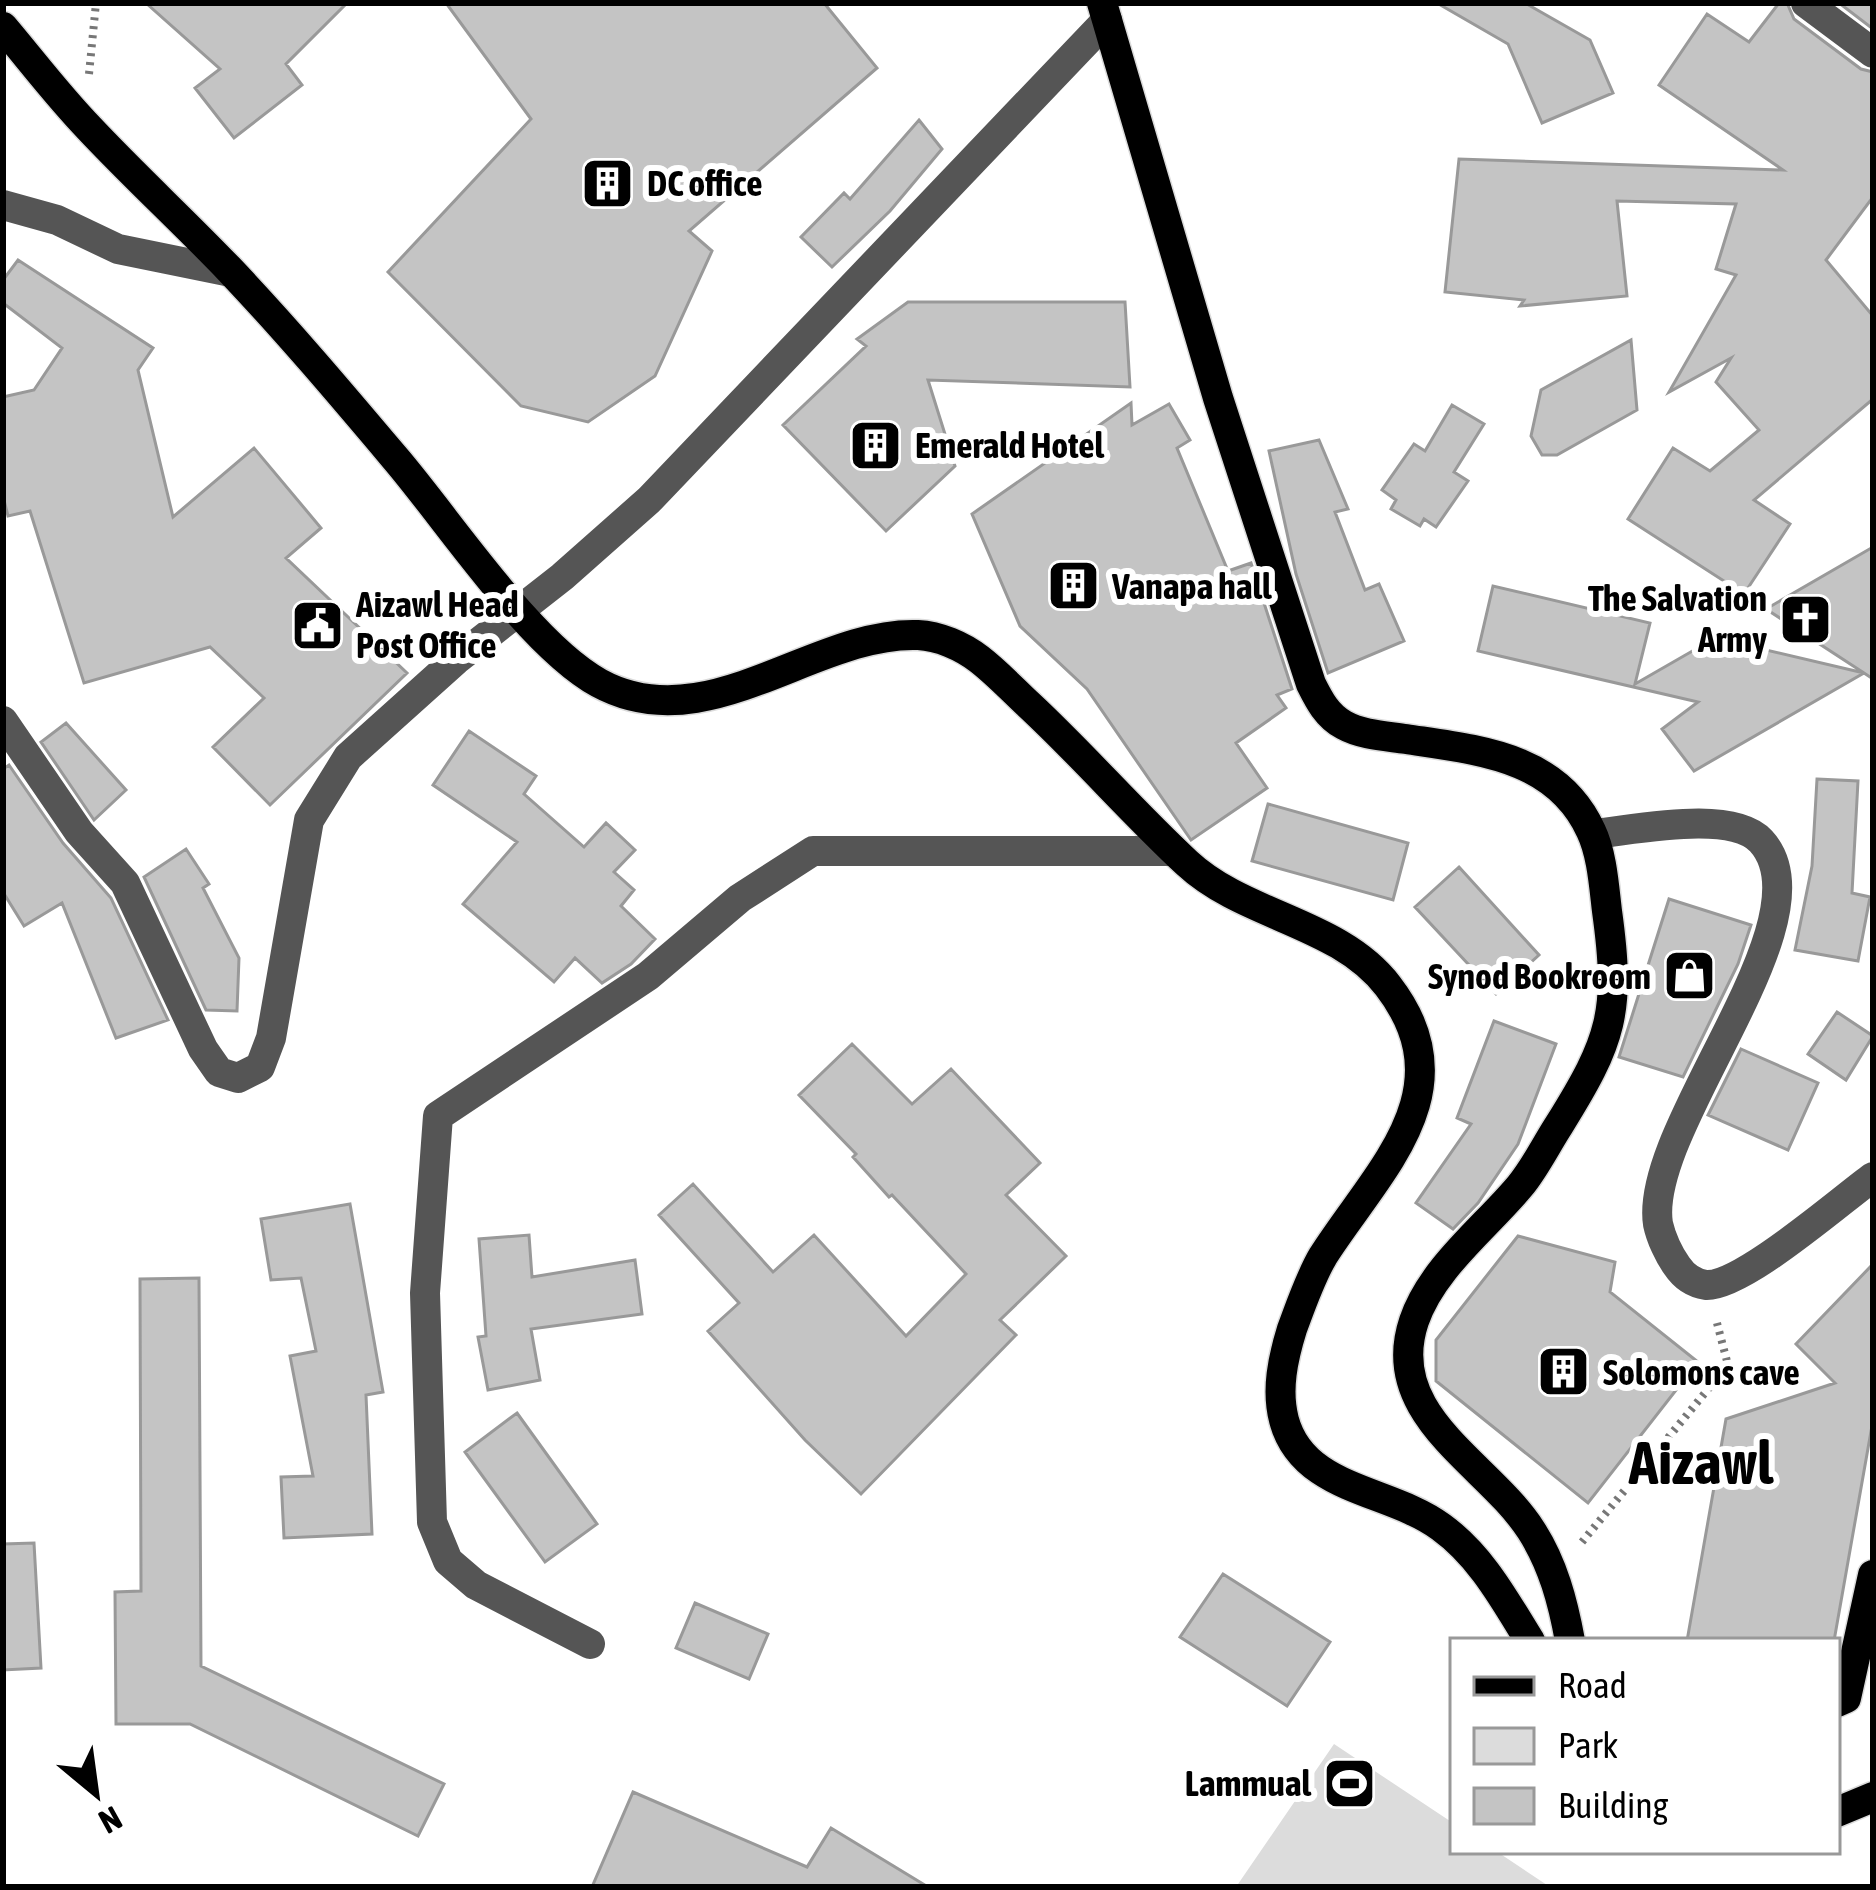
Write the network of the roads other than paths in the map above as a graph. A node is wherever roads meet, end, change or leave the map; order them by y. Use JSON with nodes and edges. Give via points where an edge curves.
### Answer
{"nodes":[{"id":1,"x":1806,"y":3,"type":"edge"},
{"id":2,"x":1105,"y":12,"type":"edge"},
{"id":3,"x":3,"y":26,"type":"edge"},
{"id":4,"x":1873,"y":53,"type":"edge"},
{"id":5,"x":3,"y":205,"type":"edge"},
{"id":6,"x":231,"y":272,"type":"junction"},
{"id":7,"x":521,"y":611,"type":"junction"},
{"id":8,"x":3,"y":721,"type":"edge"},
{"id":9,"x":1593,"y":834,"type":"junction"},
{"id":10,"x":1174,"y":851,"type":"junction"},
{"id":11,"x":1873,"y":1177,"type":"edge"},
{"id":12,"x":1873,"y":1575,"type":"edge"},
{"id":13,"x":1528,"y":1638,"type":"edge"},
{"id":14,"x":1569,"y":1638,"type":"edge"},
{"id":15,"x":590,"y":1645,"type":"dead end"},
{"id":16,"x":1840,"y":1701,"type":"edge"},
{"id":17,"x":1873,"y":1797,"type":"edge"},
{"id":18,"x":1840,"y":1810,"type":"edge"}],
"edges":[{"from":1,"to":4,"type":"street"},
{"from":2,"to":7,"type":"street","via":[[649,500]]},
{"from":2,"to":9,"type":"main road","via":[[1218,398],[1323,708],[1365,733],[1492,752],[1543,772]]},
{"from":3,"to":6,"type":"main road","via":[[84,123]]},
{"from":5,"to":6,"type":"street","via":[[118,249]]},
{"from":6,"to":7,"type":"main road"},
{"from":7,"to":8,"type":"street","via":[[348,757],[326,789],[309,820],[271,1038],[260,1067],[238,1078],[219,1072],[203,1049],[125,883],[79,832]]},
{"from":7,"to":10,"type":"main road","via":[[603,686],[659,699],[738,688],[890,638],[950,642],[979,658]]},
{"from":9,"to":11,"type":"street","via":[[1710,824],[1745,829],[1775,864],[1776,915],[1660,1193],[1658,1224],[1684,1277],[1707,1285],[1732,1278]]},
{"from":9,"to":14,"type":"main road","via":[[1614,960],[1609,1034],[1523,1182],[1433,1283],[1407,1361],[1429,1420],[1531,1530],[1554,1575]]},
{"from":10,"to":13,"type":"main road","via":[[1233,896],[1364,960],[1406,1014],[1419,1051],[1410,1126],[1300,1305],[1280,1392],[1285,1424],[1300,1455],[1325,1476],[1406,1504],[1470,1552]]},
{"from":10,"to":15,"type":"street","via":[[813,851],[740,898],[648,976],[439,1116],[424,1293],[432,1522],[448,1562],[476,1586]]},
{"from":12,"to":16,"type":"main road"},
{"from":17,"to":18,"type":"main road"}]}
